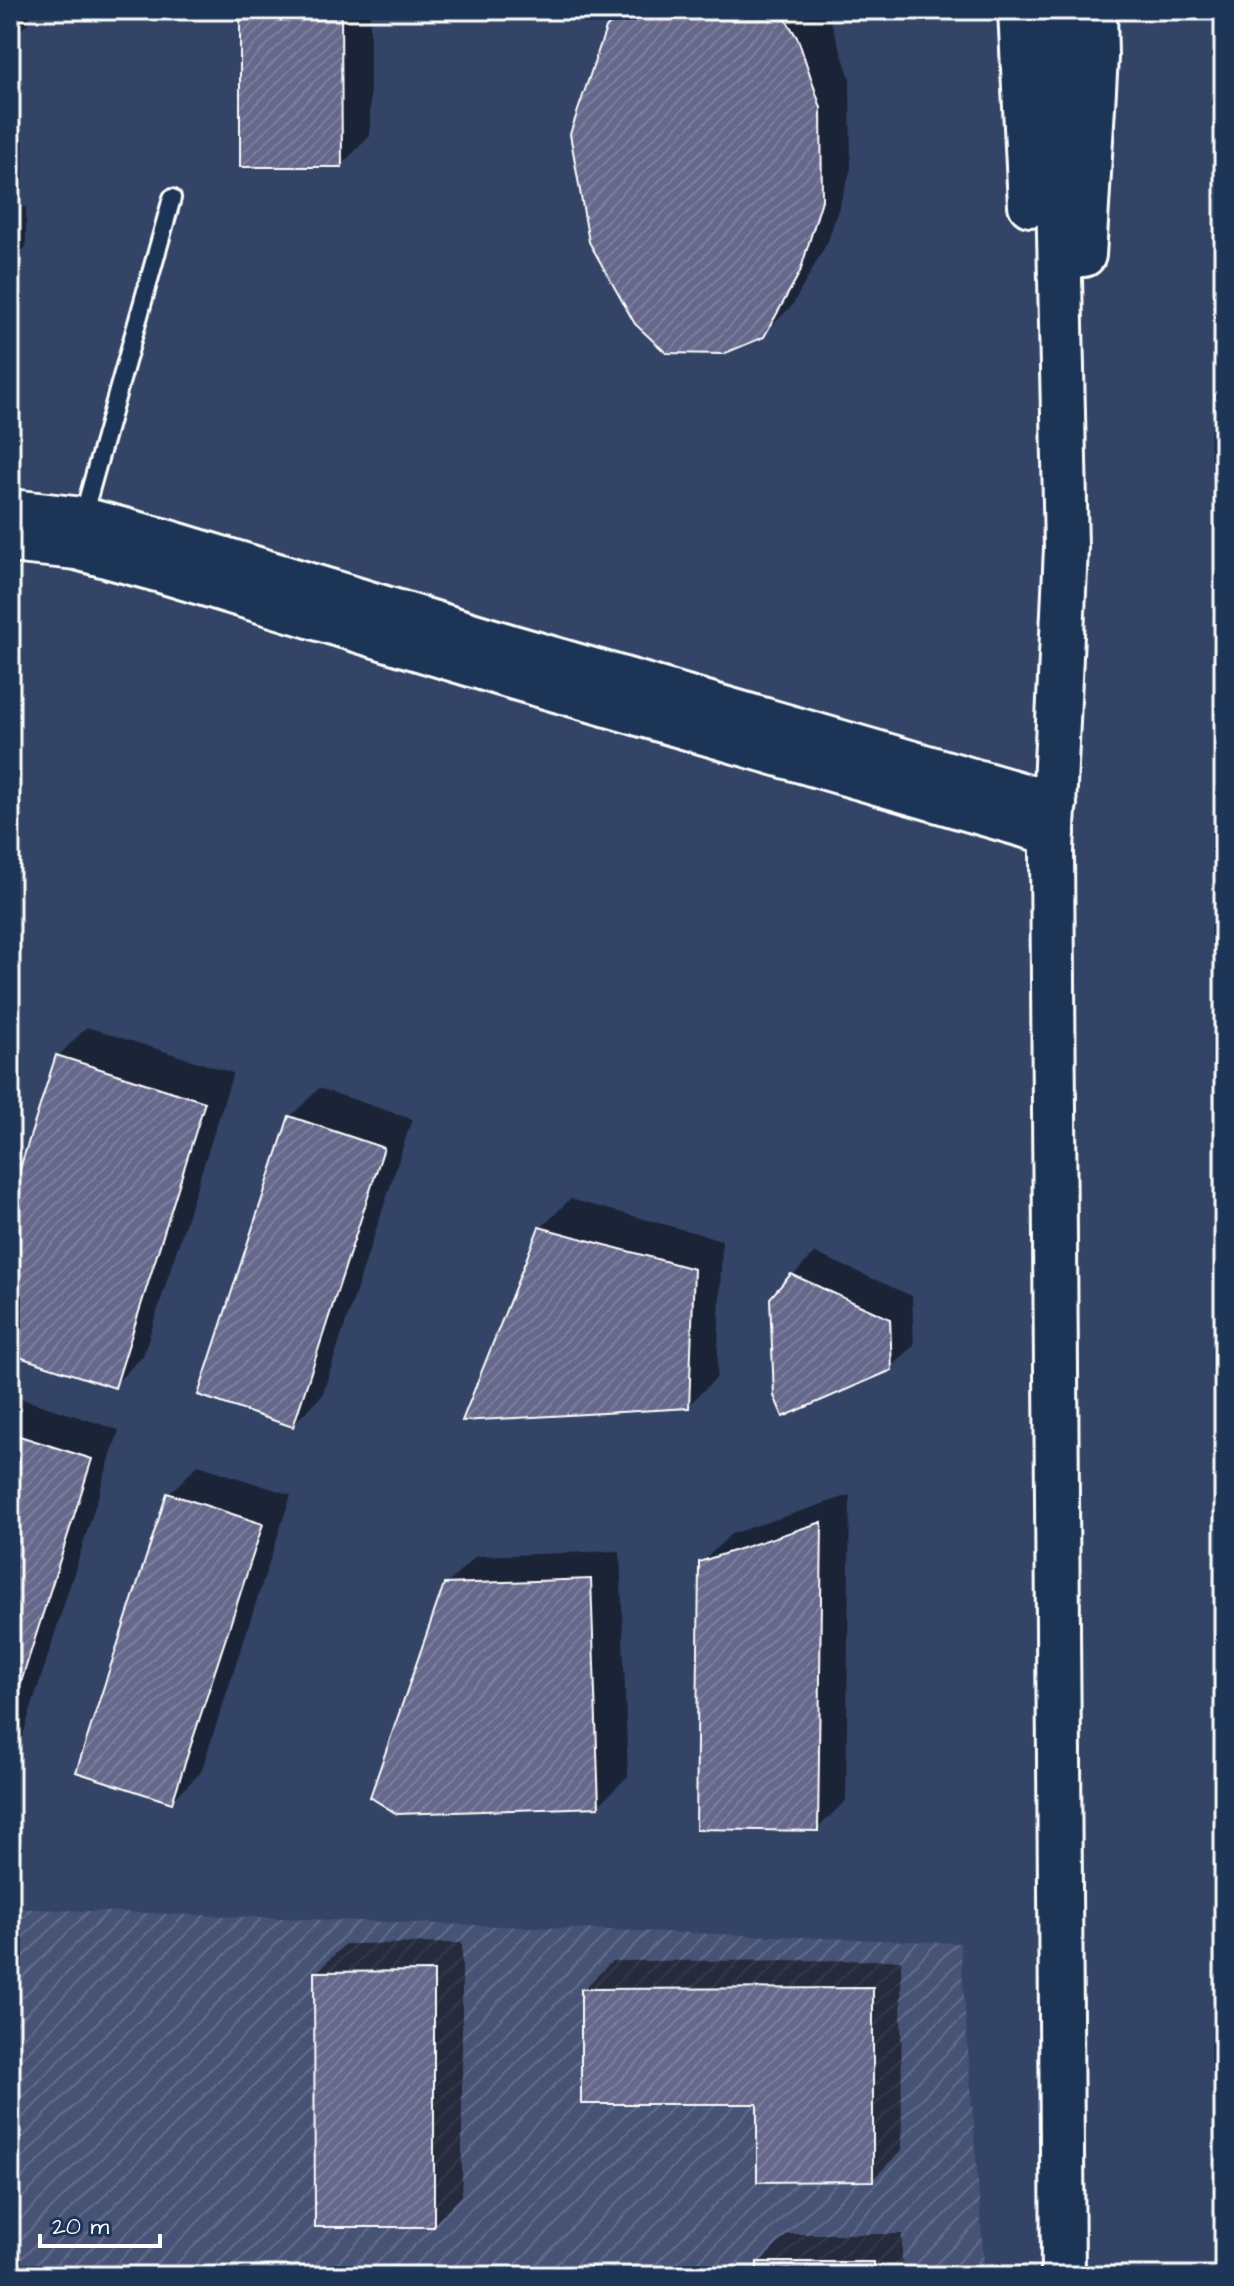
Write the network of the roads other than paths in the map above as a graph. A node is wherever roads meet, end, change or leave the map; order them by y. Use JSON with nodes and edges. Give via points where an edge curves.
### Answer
{"nodes":[{"id":1,"x":1020,"y":10,"type":"edge"},
{"id":2,"x":1036,"y":10,"type":"edge"},
{"id":3,"x":1054,"y":10,"type":"edge"},
{"id":4,"x":1095,"y":10,"type":"edge"},
{"id":5,"x":172,"y":198,"type":"dead end"},
{"id":6,"x":1045,"y":501,"type":"junction"},
{"id":7,"x":10,"y":511,"type":"edge"},
{"id":8,"x":80,"y":533,"type":"junction"},
{"id":9,"x":10,"y":541,"type":"edge"},
{"id":10,"x":1066,"y":548,"type":"junction"},
{"id":11,"x":1045,"y":816,"type":"junction"},
{"id":12,"x":1044,"y":2276,"type":"edge"},
{"id":13,"x":1063,"y":2276,"type":"edge"}],
"edges":[{"from":1,"to":6,"type":"street"},
{"from":2,"to":6,"type":"street"},
{"from":3,"to":10,"type":"street"},
{"from":4,"to":10,"type":"street"},
{"from":5,"to":8,"type":"lane"},
{"from":6,"to":11,"type":"street"},
{"from":7,"to":8,"type":"street"},
{"from":8,"to":9,"type":"street"},
{"from":8,"to":11,"type":"street"},
{"from":10,"to":11,"type":"street"},
{"from":11,"to":12,"type":"street"},
{"from":11,"to":13,"type":"street"}]}
